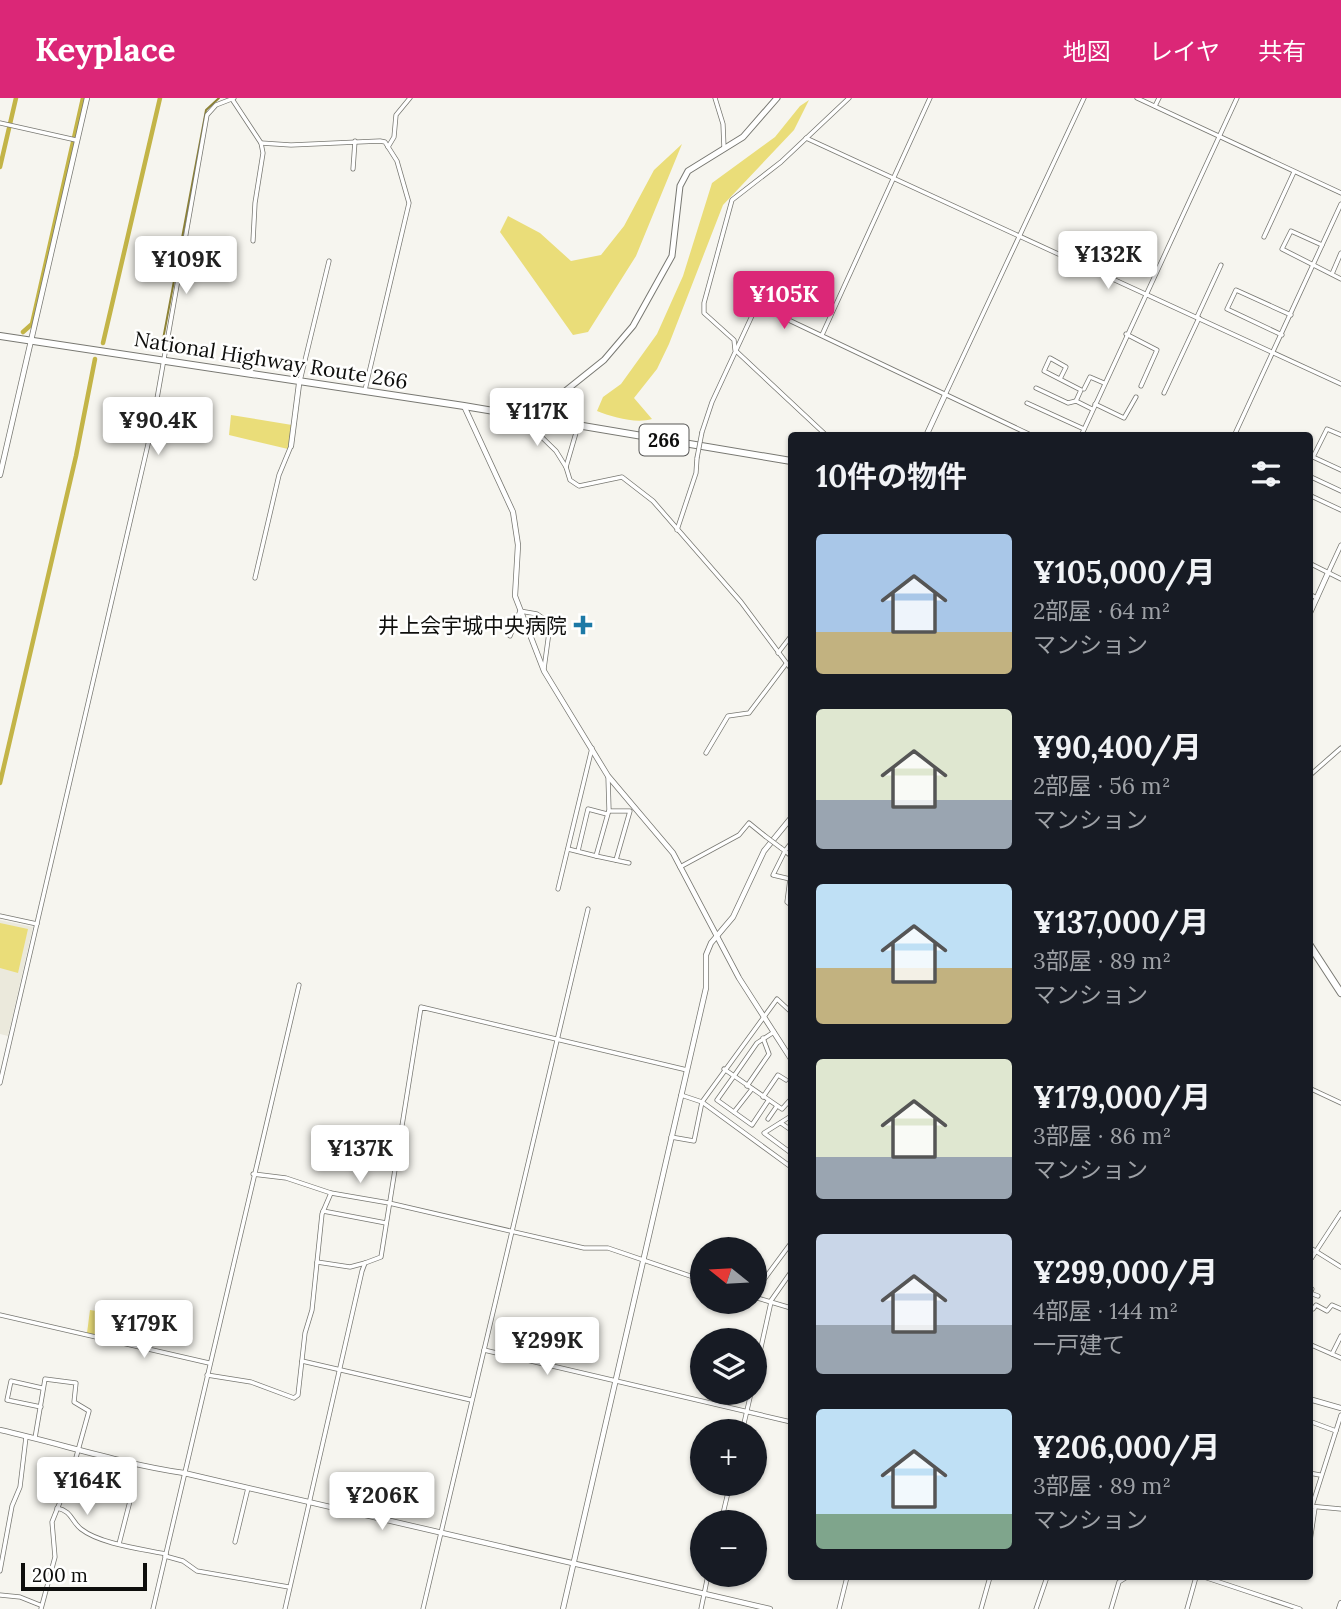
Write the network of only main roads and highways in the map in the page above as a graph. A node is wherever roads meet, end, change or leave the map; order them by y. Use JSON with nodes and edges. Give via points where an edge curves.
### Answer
{"nodes":[{"id":1,"x":777,"y":98,"type":"edge"},
{"id":2,"x":0,"y":336,"type":"edge"},
{"id":3,"x":537,"y":419,"type":"junction"},
{"id":4,"x":788,"y":461,"type":"edge"},
{"id":5,"x":1313,"y":950,"type":"edge"},
{"id":6,"x":1341,"y":993,"type":"edge"}],
"edges":[{"from":1,"to":3,"type":"main road","via":[[751,130],[688,170],[682,180],[672,256],[632,326],[604,360]]},
{"from":2,"to":3,"type":"highway","name":"National Highway Route 266","number":"266"},
{"from":3,"to":4,"type":"highway","number":"266"},
{"from":5,"to":6,"type":"highway"}]}
